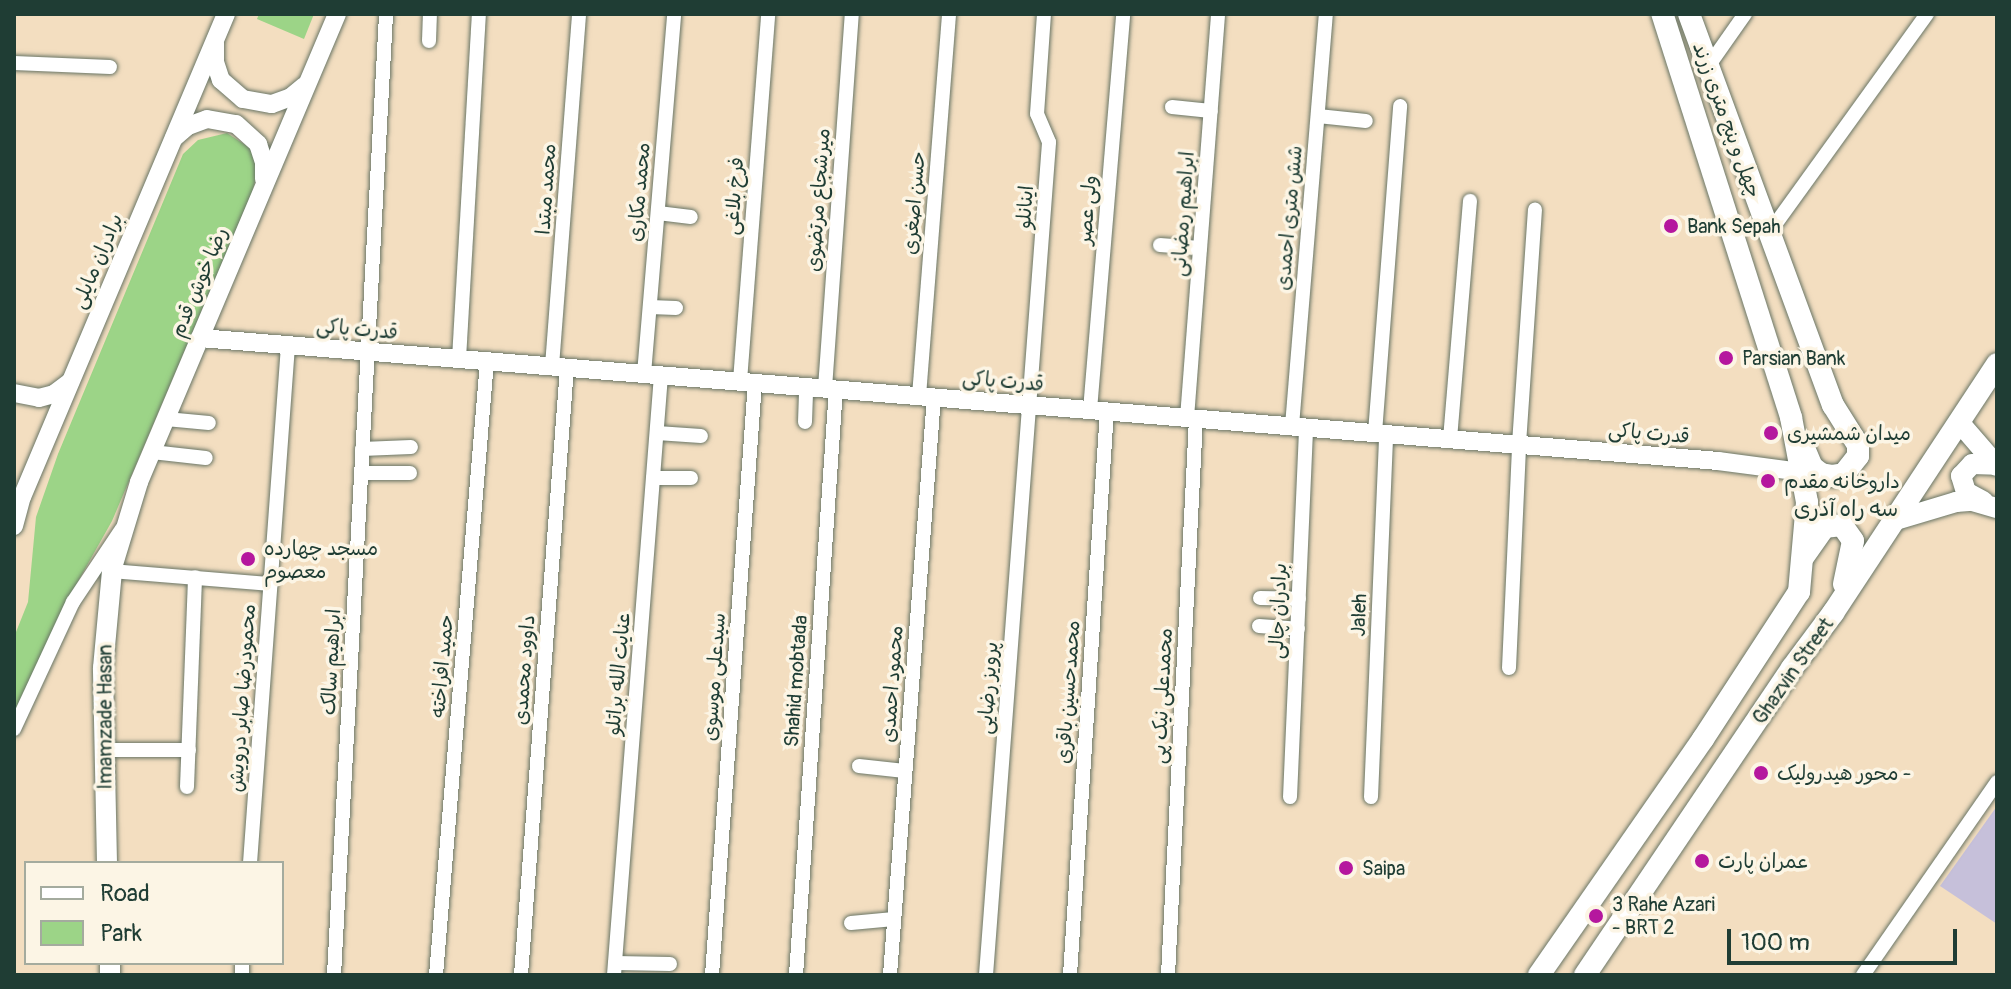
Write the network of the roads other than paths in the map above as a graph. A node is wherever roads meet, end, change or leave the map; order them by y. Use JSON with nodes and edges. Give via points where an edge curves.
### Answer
{"nodes":[{"id":1,"x":337,"y":14,"type":"edge"},
{"id":2,"x":386,"y":14,"type":"edge"},
{"id":3,"x":430,"y":14,"type":"edge"},
{"id":4,"x":479,"y":14,"type":"edge"},
{"id":5,"x":579,"y":14,"type":"edge"},
{"id":6,"x":674,"y":14,"type":"edge"},
{"id":7,"x":768,"y":14,"type":"edge"},
{"id":8,"x":852,"y":14,"type":"edge"},
{"id":9,"x":949,"y":14,"type":"edge"},
{"id":10,"x":1044,"y":14,"type":"edge"},
{"id":11,"x":1123,"y":14,"type":"edge"},
{"id":12,"x":1218,"y":14,"type":"edge"},
{"id":13,"x":1326,"y":14,"type":"edge"},
{"id":14,"x":1662,"y":14,"type":"edge"},
{"id":15,"x":1689,"y":14,"type":"edge"},
{"id":16,"x":1745,"y":14,"type":"edge"},
{"id":17,"x":1927,"y":14,"type":"edge"},
{"id":18,"x":223,"y":22,"type":"edge"},
{"id":19,"x":429,"y":41,"type":"dead end"},
{"id":20,"x":14,"y":63,"type":"edge"},
{"id":21,"x":110,"y":67,"type":"dead end"},
{"id":22,"x":1707,"y":68,"type":"junction"},
{"id":23,"x":311,"y":76,"type":"junction"},
{"id":24,"x":1400,"y":106,"type":"dead end"},
{"id":25,"x":1172,"y":107,"type":"dead end"},
{"id":26,"x":1211,"y":111,"type":"junction"},
{"id":27,"x":1318,"y":116,"type":"junction"},
{"id":28,"x":1366,"y":121,"type":"dead end"},
{"id":29,"x":173,"y":139,"type":"junction"},
{"id":30,"x":264,"y":182,"type":"junction"},
{"id":31,"x":1470,"y":201,"type":"dead end"},
{"id":32,"x":1535,"y":210,"type":"dead end"},
{"id":33,"x":658,"y":213,"type":"junction"},
{"id":34,"x":691,"y":217,"type":"dead end"},
{"id":35,"x":1769,"y":233,"type":"junction"},
{"id":36,"x":1160,"y":245,"type":"dead end"},
{"id":37,"x":1200,"y":248,"type":"junction"},
{"id":38,"x":650,"y":307,"type":"junction"},
{"id":39,"x":676,"y":308,"type":"dead end"},
{"id":40,"x":200,"y":338,"type":"junction"},
{"id":41,"x":288,"y":345,"type":"junction"},
{"id":42,"x":367,"y":351,"type":"junction"},
{"id":43,"x":459,"y":359,"type":"junction"},
{"id":44,"x":487,"y":361,"type":"junction"},
{"id":45,"x":1997,"y":364,"type":"edge"},
{"id":46,"x":559,"y":367,"type":"junction"},
{"id":47,"x":653,"y":374,"type":"junction"},
{"id":48,"x":70,"y":382,"type":"junction"},
{"id":49,"x":748,"y":382,"type":"junction"},
{"id":50,"x":822,"y":388,"type":"junction"},
{"id":51,"x":14,"y":393,"type":"edge"},
{"id":52,"x":926,"y":396,"type":"junction"},
{"id":53,"x":1031,"y":405,"type":"junction"},
{"id":54,"x":1099,"y":410,"type":"junction"},
{"id":55,"x":1791,"y":417,"type":"junction"},
{"id":56,"x":1192,"y":418,"type":"junction"},
{"id":57,"x":166,"y":419,"type":"junction"},
{"id":58,"x":805,"y":422,"type":"dead end"},
{"id":59,"x":1959,"y":422,"type":"junction"},
{"id":60,"x":209,"y":423,"type":"dead end"},
{"id":61,"x":1299,"y":427,"type":"junction"},
{"id":62,"x":657,"y":433,"type":"junction"},
{"id":63,"x":1381,"y":433,"type":"junction"},
{"id":64,"x":701,"y":436,"type":"dead end"},
{"id":65,"x":1450,"y":439,"type":"junction"},
{"id":66,"x":1519,"y":444,"type":"junction"},
{"id":67,"x":411,"y":447,"type":"dead end"},
{"id":68,"x":362,"y":449,"type":"junction"},
{"id":69,"x":152,"y":452,"type":"junction"},
{"id":70,"x":206,"y":458,"type":"dead end"},
{"id":71,"x":1996,"y":465,"type":"edge"},
{"id":72,"x":1802,"y":472,"type":"junction"},
{"id":73,"x":361,"y":473,"type":"junction"},
{"id":74,"x":410,"y":473,"type":"dead end"},
{"id":75,"x":653,"y":478,"type":"junction"},
{"id":76,"x":691,"y":478,"type":"dead end"},
{"id":77,"x":1992,"y":505,"type":"edge"},
{"id":78,"x":1896,"y":520,"type":"junction"},
{"id":79,"x":14,"y":526,"type":"edge"},
{"id":80,"x":124,"y":526,"type":"junction"},
{"id":81,"x":1803,"y":557,"type":"junction"},
{"id":82,"x":112,"y":571,"type":"junction"},
{"id":83,"x":195,"y":577,"type":"junction"},
{"id":84,"x":270,"y":584,"type":"junction"},
{"id":85,"x":1260,"y":598,"type":"dead end"},
{"id":86,"x":1299,"y":599,"type":"junction"},
{"id":87,"x":1833,"y":613,"type":"junction"},
{"id":88,"x":1259,"y":626,"type":"dead end"},
{"id":89,"x":1298,"y":629,"type":"junction"},
{"id":90,"x":1509,"y":668,"type":"dead end"},
{"id":91,"x":1716,"y":719,"type":"junction"},
{"id":92,"x":14,"y":729,"type":"edge"},
{"id":93,"x":1745,"y":739,"type":"junction"},
{"id":94,"x":104,"y":750,"type":"junction"},
{"id":95,"x":189,"y":750,"type":"junction"},
{"id":96,"x":859,"y":766,"type":"dead end"},
{"id":97,"x":905,"y":771,"type":"junction"},
{"id":98,"x":1997,"y":782,"type":"edge"},
{"id":99,"x":187,"y":787,"type":"dead end"},
{"id":100,"x":1290,"y":797,"type":"dead end"},
{"id":101,"x":1371,"y":797,"type":"dead end"},
{"id":102,"x":107,"y":861,"type":"edge"},
{"id":103,"x":250,"y":861,"type":"edge"},
{"id":104,"x":894,"y":919,"type":"junction"},
{"id":105,"x":851,"y":923,"type":"dead end"},
{"id":106,"x":670,"y":964,"type":"dead end"},
{"id":107,"x":614,"y":969,"type":"edge"},
{"id":108,"x":334,"y":975,"type":"edge"},
{"id":109,"x":436,"y":975,"type":"edge"},
{"id":110,"x":521,"y":975,"type":"edge"},
{"id":111,"x":712,"y":975,"type":"edge"},
{"id":112,"x":796,"y":975,"type":"edge"},
{"id":113,"x":890,"y":975,"type":"edge"},
{"id":114,"x":986,"y":975,"type":"edge"},
{"id":115,"x":1070,"y":975,"type":"edge"},
{"id":116,"x":1168,"y":975,"type":"edge"},
{"id":117,"x":1539,"y":975,"type":"edge"},
{"id":118,"x":1585,"y":975,"type":"edge"},
{"id":119,"x":1863,"y":975,"type":"edge"}],
"edges":[{"from":1,"to":23,"type":"street","name":"رضا خوش قدم"},
{"from":2,"to":42,"type":"street","name":"ابراهیم سالک"},
{"from":3,"to":19,"type":"street"},
{"from":4,"to":43,"type":"street"},
{"from":5,"to":46,"type":"street","name":"محمد مبتدا"},
{"from":6,"to":33,"type":"street","name":"محمد مکاری"},
{"from":7,"to":49,"type":"street","name":"فرخ بلاغی"},
{"from":8,"to":50,"type":"street","name":"میرشجاع مرتضوی"},
{"from":9,"to":52,"type":"street","name":"حسن اصغری"},
{"from":10,"to":53,"type":"street","name":"اینانلو","via":[[1037,114],[1049,142]]},
{"from":11,"to":54,"type":"street","name":"ولی عصر"},
{"from":12,"to":26,"type":"street","name":"ابراهیم رمضانی"},
{"from":13,"to":27,"type":"street","name":"شش متری احمدی"},
{"from":14,"to":55,"type":"main road","name":"چهل و پنج متری زرند"},
{"from":15,"to":22,"type":"main road","name":"چهل و پنج متری زرند"},
{"from":16,"to":22,"type":"street"},
{"from":17,"to":35,"type":"street"},
{"from":18,"to":23,"type":"street","via":[[214,52],[217,71],[227,88],[243,99],[282,102]]},
{"from":18,"to":29,"type":"street","name":"برادران مایلی"},
{"from":20,"to":21,"type":"street"},
{"from":22,"to":35,"type":"main road","name":"چهل و پنج متری زرند"},
{"from":23,"to":30,"type":"street","name":"رضا خوش قدم"},
{"from":24,"to":63,"type":"street","name":"Jaleh"},
{"from":25,"to":26,"type":"street"},
{"from":26,"to":37,"type":"street","name":"ابراهیم رمضانی"},
{"from":27,"to":28,"type":"street"},
{"from":27,"to":61,"type":"street","name":"شش متری احمدی"},
{"from":29,"to":30,"type":"street","via":[[197,122],[217,119],[236,124],[258,144]]},
{"from":29,"to":48,"type":"street","name":"برادران مایلی"},
{"from":30,"to":40,"type":"street","name":"رضا خوش قدم"},
{"from":31,"to":65,"type":"street"},
{"from":32,"to":66,"type":"street"},
{"from":33,"to":34,"type":"street"},
{"from":33,"to":38,"type":"street","name":"محمد مکاری"},
{"from":35,"to":55,"type":"main road","name":"چهل و پنج متری زرند","via":[[1833,405],[1858,445],[1858,456],[1844,474],[1821,474],[1812,467]]},
{"from":36,"to":37,"type":"street"},
{"from":37,"to":56,"type":"street","name":"ابراهیم رمضانی"},
{"from":38,"to":39,"type":"street"},
{"from":38,"to":47,"type":"street","name":"محمد مکاری"},
{"from":40,"to":41,"type":"street","name":"قدرت پاکی"},
{"from":40,"to":57,"type":"street","name":"رضا خوش قدم"},
{"from":41,"to":42,"type":"street","name":"قدرت پاکی"},
{"from":41,"to":84,"type":"street","name":"محمودرضا صابر درویش"},
{"from":42,"to":43,"type":"street","name":"قدرت پاکی"},
{"from":42,"to":68,"type":"street","name":"ابراهیم سالک"},
{"from":43,"to":44,"type":"street","name":"قدرت پاکی"},
{"from":44,"to":46,"type":"street","name":"قدرت پاکی"},
{"from":44,"to":109,"type":"street","name":"حمید افراخته"},
{"from":45,"to":59,"type":"main road","name":"Ghazvin Street"},
{"from":46,"to":47,"type":"street","name":"قدرت پاکی"},
{"from":46,"to":110,"type":"street","name":"داوود محمدی"},
{"from":47,"to":49,"type":"street","name":"قدرت پاکی"},
{"from":47,"to":62,"type":"street","name":"عنایت الله براتلو"},
{"from":48,"to":51,"type":"street","via":[[39,398]]},
{"from":48,"to":79,"type":"street","name":"برادران مایلی"},
{"from":49,"to":50,"type":"street","name":"قدرت پاکی"},
{"from":49,"to":111,"type":"street","name":"سیدعلی موسوی"},
{"from":50,"to":52,"type":"street","name":"قدرت پاکی"},
{"from":50,"to":58,"type":"street"},
{"from":50,"to":112,"type":"street","name":"Shahid mobtada"},
{"from":52,"to":53,"type":"street","name":"قدرت پاکی"},
{"from":52,"to":97,"type":"street","name":"محمود احمدی"},
{"from":53,"to":54,"type":"street","name":"قدرت پاکی"},
{"from":53,"to":114,"type":"street","name":"پرویز رضایی"},
{"from":54,"to":56,"type":"street","name":"قدرت پاکی"},
{"from":54,"to":115,"type":"street","name":"محمدحسین باقری"},
{"from":55,"to":72,"type":"main road","name":"چهل و پنج متری زرند"},
{"from":56,"to":61,"type":"street","name":"قدرت پاکی"},
{"from":56,"to":116,"type":"street","name":"محمدعلی نیک پی"},
{"from":57,"to":60,"type":"street"},
{"from":57,"to":69,"type":"street","name":"رضا خوش قدم"},
{"from":59,"to":71,"type":"main road"},
{"from":59,"to":78,"type":"main road","name":"Ghazvin Street"},
{"from":61,"to":63,"type":"street","name":"قدرت پاکی"},
{"from":61,"to":86,"type":"street","name":"برادران چالی"},
{"from":62,"to":64,"type":"street"},
{"from":62,"to":75,"type":"street","name":"عنایت الله براتلو"},
{"from":63,"to":65,"type":"street","name":"قدرت پاکی"},
{"from":63,"to":101,"type":"street","name":"Jaleh"},
{"from":65,"to":66,"type":"street","name":"قدرت پاکی"},
{"from":66,"to":72,"type":"street","name":"قدرت پاکی"},
{"from":66,"to":90,"type":"street"},
{"from":67,"to":68,"type":"street"},
{"from":68,"to":73,"type":"street","name":"ابراهیم سالک"},
{"from":69,"to":70,"type":"street"},
{"from":69,"to":80,"type":"street","name":"رضا خوش قدم"},
{"from":71,"to":77,"type":"main road","via":[[1972,464],[1961,476],[1966,492]]},
{"from":72,"to":81,"type":"main road","name":"چهل و پنج متری زرند","via":[[1807,502]]},
{"from":73,"to":74,"type":"street"},
{"from":73,"to":108,"type":"street","name":"ابراهیم سالک"},
{"from":75,"to":76,"type":"street"},
{"from":75,"to":107,"type":"street","name":"عنایت الله براتلو"},
{"from":77,"to":78,"type":"main road","via":[[1943,504]]},
{"from":78,"to":87,"type":"main road","name":"Ghazvin Street"},
{"from":80,"to":82,"type":"street","name":"رضا خوش قدم"},
{"from":80,"to":92,"type":"street","via":[[85,579]]},
{"from":81,"to":87,"type":"main road","via":[[1824,527],[1842,525],[1848,531],[1853,553]]},
{"from":81,"to":91,"type":"main road","name":"Ghazvin Street","via":[[1799,592]]},
{"from":82,"to":83,"type":"street"},
{"from":82,"to":94,"type":"main road","name":"Imamzade Hasan","via":[[103,668]]},
{"from":83,"to":84,"type":"street"},
{"from":83,"to":95,"type":"street"},
{"from":84,"to":103,"type":"street","name":"محمودرضا صابر درویش"},
{"from":85,"to":86,"type":"street"},
{"from":86,"to":89,"type":"street","name":"برادران چالی"},
{"from":87,"to":93,"type":"main road","name":"Ghazvin Street"},
{"from":88,"to":89,"type":"street"},
{"from":89,"to":100,"type":"street","name":"برادران چالی"},
{"from":91,"to":93,"type":"main road"},
{"from":91,"to":117,"type":"main road","name":"Ghazvin Street"},
{"from":93,"to":118,"type":"main road","name":"Ghazvin Street"},
{"from":94,"to":95,"type":"street"},
{"from":94,"to":102,"type":"main road","name":"Imamzade Hasan"},
{"from":95,"to":99,"type":"street"},
{"from":96,"to":97,"type":"street"},
{"from":97,"to":104,"type":"street","name":"محمود احمدی"},
{"from":98,"to":119,"type":"street"},
{"from":104,"to":105,"type":"street"},
{"from":104,"to":113,"type":"street","name":"محمود احمدی"},
{"from":106,"to":107,"type":"street"}]}
